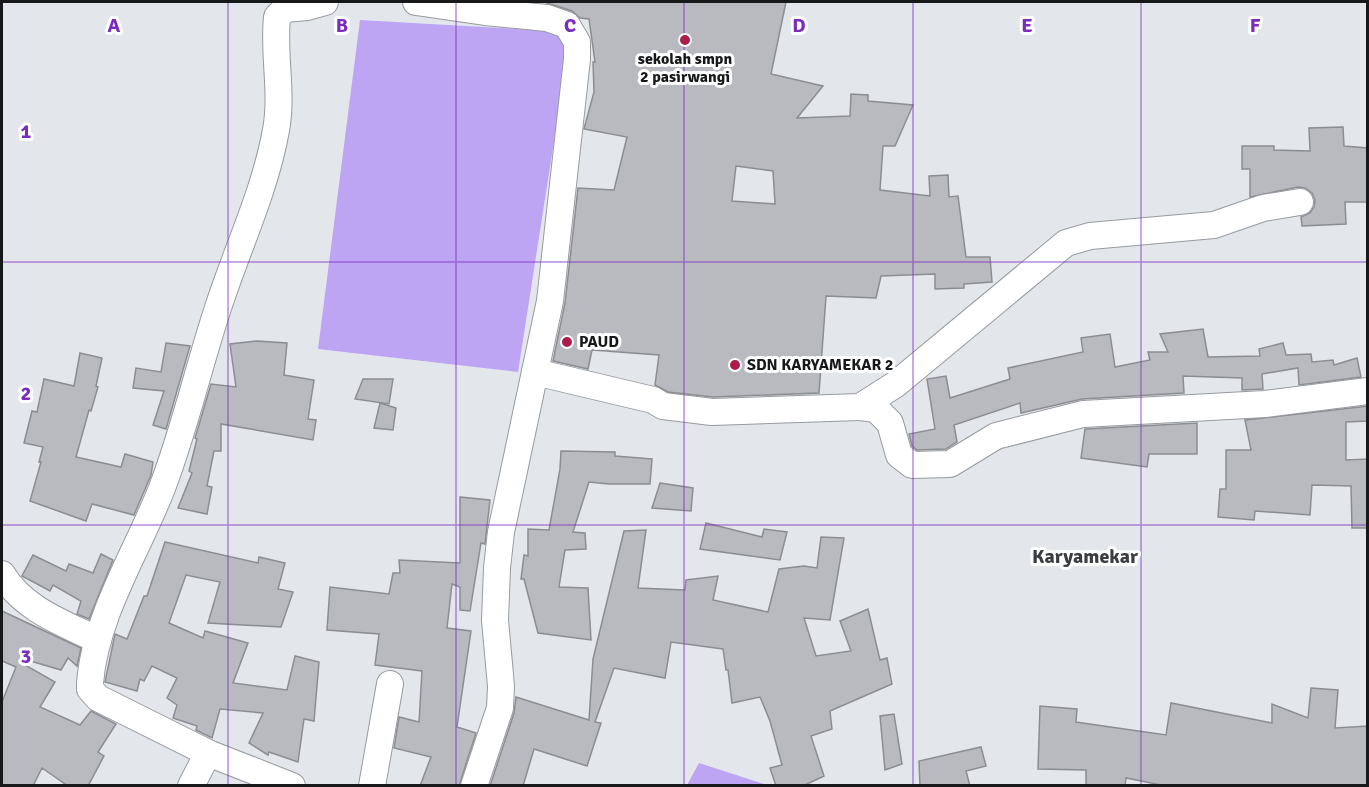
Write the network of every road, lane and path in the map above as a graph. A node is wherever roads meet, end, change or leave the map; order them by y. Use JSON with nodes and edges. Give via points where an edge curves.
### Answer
{"nodes":[{"id":1,"x":325,"y":2,"type":"edge"},
{"id":2,"x":416,"y":2,"type":"edge"},
{"id":3,"x":1300,"y":202,"type":"dead end"},
{"id":4,"x":535,"y":372,"type":"junction"},
{"id":5,"x":1368,"y":391,"type":"edge"},
{"id":6,"x":860,"y":407,"type":"junction"},
{"id":7,"x":2,"y":574,"type":"edge"},
{"id":8,"x":98,"y":640,"type":"junction"},
{"id":9,"x":390,"y":684,"type":"dead end"},
{"id":10,"x":208,"y":753,"type":"junction"},
{"id":11,"x":191,"y":786,"type":"edge"},
{"id":12,"x":292,"y":786,"type":"edge"},
{"id":13,"x":372,"y":786,"type":"edge"},
{"id":14,"x":474,"y":786,"type":"edge"}],
"edges":[{"from":1,"to":8,"type":"street","via":[[285,9],[277,17],[279,99],[264,178],[162,487]]},
{"from":2,"to":4,"type":"street","via":[[547,18],[567,25],[577,42],[550,301]]},
{"from":3,"to":6,"type":"street","via":[[1263,208],[1214,225],[1089,236],[1066,243],[896,384]]},
{"from":4,"to":6,"type":"street","via":[[653,400],[663,406],[712,412]]},
{"from":4,"to":14,"type":"street","via":[[497,568],[495,620],[500,708]]},
{"from":5,"to":6,"type":"street","via":[[1266,404],[1083,414],[996,436],[950,464],[912,465],[899,455],[890,423],[876,410]]},
{"from":7,"to":8,"type":"street","via":[[9,587],[33,608]]},
{"from":8,"to":10,"type":"street","via":[[90,683],[95,695]]},
{"from":9,"to":13,"type":"street"},
{"from":10,"to":11,"type":"street"},
{"from":10,"to":12,"type":"street"}]}
